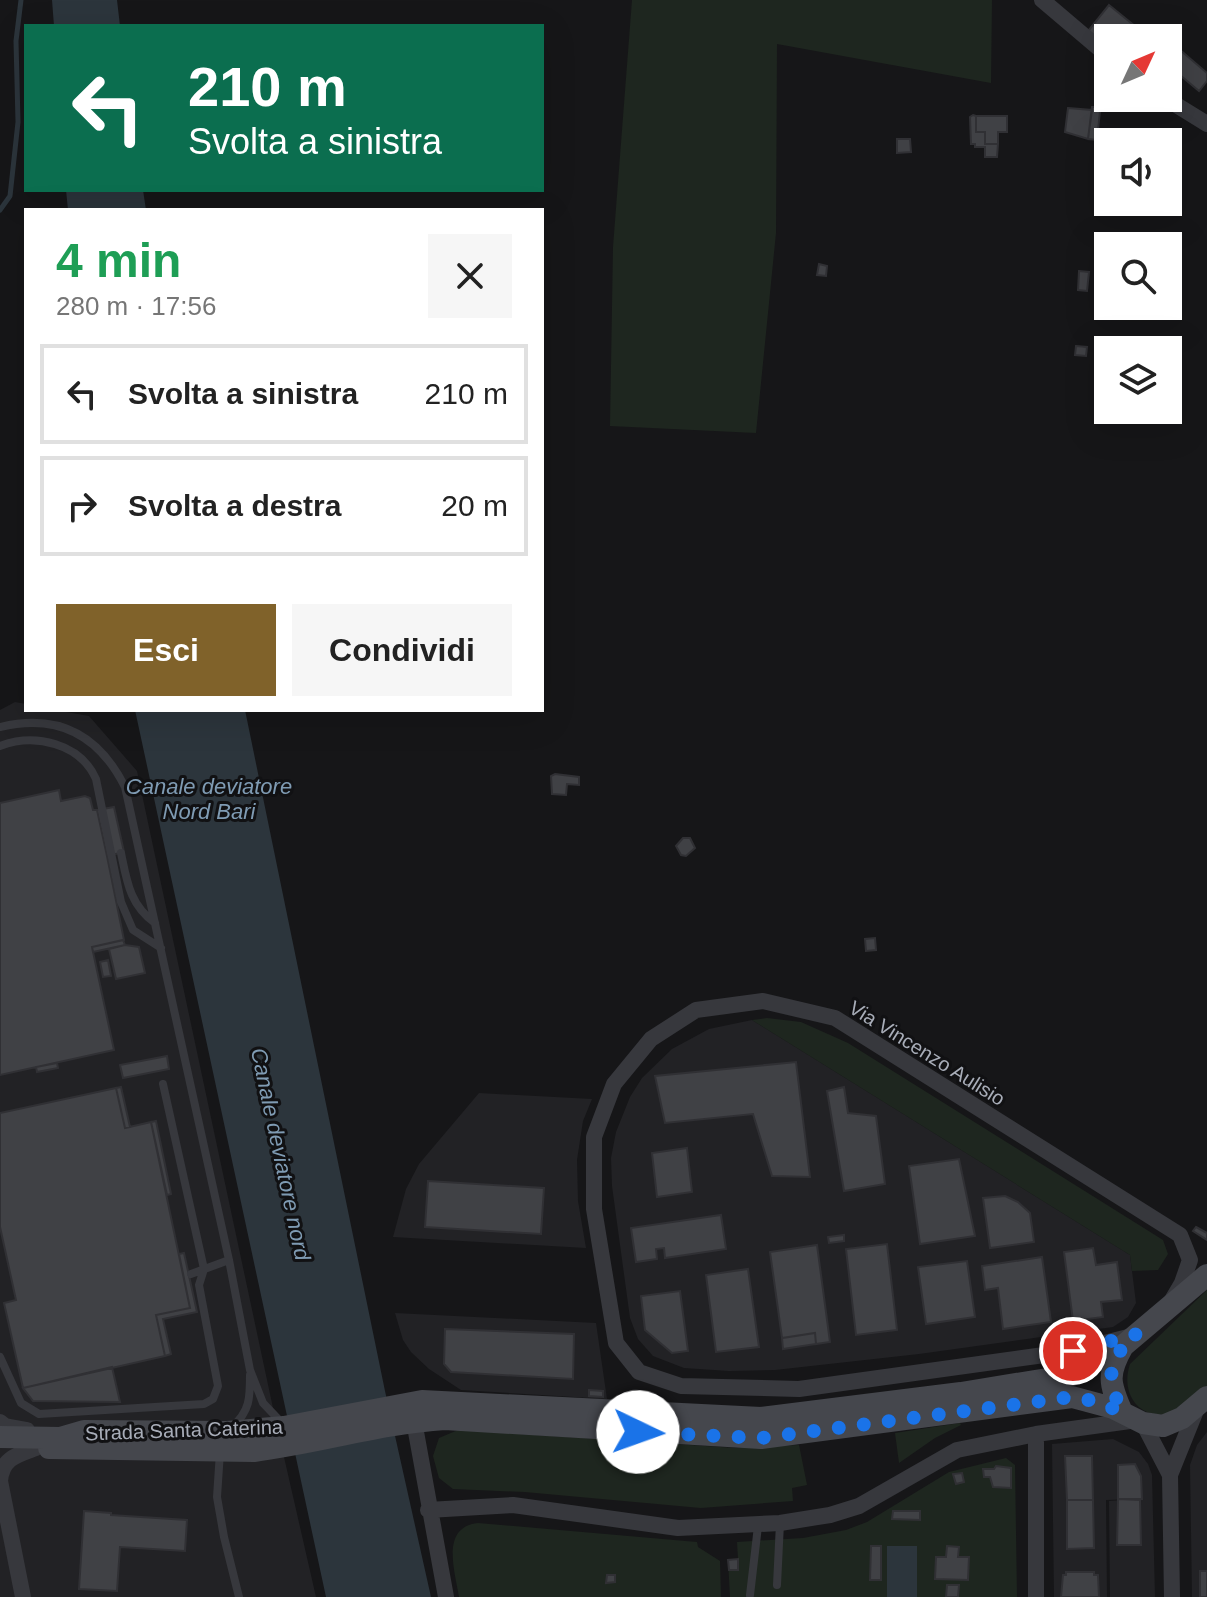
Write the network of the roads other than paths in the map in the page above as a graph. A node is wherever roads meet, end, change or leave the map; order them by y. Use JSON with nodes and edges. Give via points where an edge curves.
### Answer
{"nodes":[{"id":1,"x":1042,"y":0,"type":"edge"},
{"id":2,"x":1094,"y":44,"type":"edge"},
{"id":3,"x":1182,"y":109,"type":"edge"},
{"id":4,"x":1207,"y":124,"type":"edge"},
{"id":5,"x":0,"y":727,"type":"edge"},
{"id":6,"x":0,"y":746,"type":"edge"},
{"id":7,"x":121,"y":853,"type":"dead end"},
{"id":8,"x":155,"y":923,"type":"junction"},
{"id":9,"x":161,"y":948,"type":"junction"},
{"id":10,"x":163,"y":1084,"type":"dead end"},
{"id":11,"x":229,"y":1260,"type":"junction"},
{"id":12,"x":204,"y":1269,"type":"junction"},
{"id":13,"x":191,"y":1274,"type":"dead end"},
{"id":14,"x":1207,"y":1275,"type":"edge"},
{"id":15,"x":1168,"y":1306,"type":"junction"},
{"id":16,"x":1130,"y":1340,"type":"junction"},
{"id":17,"x":0,"y":1357,"type":"edge"},
{"id":18,"x":250,"y":1370,"type":"junction"},
{"id":19,"x":1204,"y":1402,"type":"edge"},
{"id":20,"x":403,"y":1416,"type":"junction"},
{"id":21,"x":1134,"y":1418,"type":"junction"},
{"id":22,"x":0,"y":1422,"type":"edge"},
{"id":23,"x":84,"y":1431,"type":"junction"},
{"id":24,"x":1036,"y":1434,"type":"junction"},
{"id":25,"x":0,"y":1437,"type":"edge"},
{"id":26,"x":286,"y":1437,"type":"junction"},
{"id":27,"x":224,"y":1441,"type":"junction"},
{"id":28,"x":36,"y":1448,"type":"junction"},
{"id":29,"x":0,"y":1449,"type":"edge"},
{"id":30,"x":1170,"y":1475,"type":"junction"},
{"id":31,"x":428,"y":1510,"type":"junction"},
{"id":32,"x":780,"y":1523,"type":"junction"},
{"id":33,"x":758,"y":1526,"type":"junction"},
{"id":34,"x":777,"y":1585,"type":"dead end"},
{"id":35,"x":750,"y":1595,"type":"edge"},
{"id":36,"x":23,"y":1597,"type":"edge"},
{"id":37,"x":239,"y":1597,"type":"edge"},
{"id":38,"x":446,"y":1597,"type":"edge"},
{"id":39,"x":1036,"y":1597,"type":"edge"},
{"id":40,"x":1172,"y":1597,"type":"edge"}],
"edges":[{"from":1,"to":2,"type":"street"},
{"from":3,"to":4,"type":"street"},
{"from":5,"to":8,"type":"lane","via":[[36,722],[64,728],[109,759],[125,787]]},
{"from":6,"to":9,"type":"lane","via":[[45,741],[72,751],[90,766],[121,902],[133,930]]},
{"from":7,"to":8,"type":"lane","via":[[130,896]]},
{"from":8,"to":9,"type":"lane"},
{"from":9,"to":11,"type":"lane"},
{"from":10,"to":12,"type":"lane"},
{"from":11,"to":12,"type":"lane"},
{"from":11,"to":18,"type":"lane"},
{"from":12,"to":13,"type":"lane"},
{"from":12,"to":17,"type":"lane","via":[[199,1285],[218,1386],[213,1399],[204,1404],[39,1414],[14,1391]]},
{"from":14,"to":15,"type":"street","name":"Strada Santa Caterina"},
{"from":15,"to":16,"type":"street","name":"Strada Santa Caterina"},
{"from":15,"to":16,"type":"street","name":"Via Vincenzo Aulisio","via":[[1190,1260],[1180,1235],[835,1018],[763,1001],[696,1010],[651,1039],[614,1084],[594,1137],[594,1209],[616,1343],[639,1372],[681,1386],[799,1389]]},
{"from":16,"to":20,"type":"street","name":"Strada Santa Caterina","via":[[1072,1375],[761,1418],[422,1401]]},
{"from":16,"to":21,"type":"street","via":[[1111,1366],[1112,1389]]},
{"from":18,"to":26,"type":"lane","via":[[263,1403]]},
{"from":18,"to":27,"type":"lane","via":[[249,1406]]},
{"from":19,"to":21,"type":"street","name":"Strada Santa Caterina","via":[[1163,1426]]},
{"from":19,"to":30,"type":"street"},
{"from":20,"to":21,"type":"street","name":"Strada Santa Caterina","via":[[761,1438],[1072,1397]]},
{"from":20,"to":26,"type":"street","name":"Strada Santa Caterina"},
{"from":20,"to":31,"type":"street"},
{"from":21,"to":24,"type":"street","name":"Strada Santa Caterina"},
{"from":21,"to":30,"type":"street"},
{"from":22,"to":23,"type":"street","via":[[36,1431]]},
{"from":23,"to":25,"type":"street","name":"Strada Santa Caterina","via":[[60,1438]]},
{"from":23,"to":27,"type":"street","name":"Strada Santa Caterina"},
{"from":24,"to":32,"type":"street","name":"Strada Santa Caterina","via":[[957,1450],[859,1506]]},
{"from":24,"to":39,"type":"street"},
{"from":26,"to":27,"type":"street","name":"Strada Santa Caterina"},
{"from":27,"to":28,"type":"street","name":"Strada Santa Caterina"},
{"from":27,"to":37,"type":"lane","via":[[217,1497]]},
{"from":28,"to":29,"type":"street","name":"Strada Santa Caterina"},
{"from":28,"to":36,"type":"street","via":[[5,1463],[0,1481]]},
{"from":30,"to":40,"type":"street"},
{"from":31,"to":33,"type":"street","name":"Strada Santa Caterina","via":[[513,1505],[678,1528]]},
{"from":31,"to":38,"type":"street"},
{"from":32,"to":33,"type":"street","name":"Strada Santa Caterina"},
{"from":32,"to":34,"type":"lane"},
{"from":33,"to":35,"type":"lane"}]}
